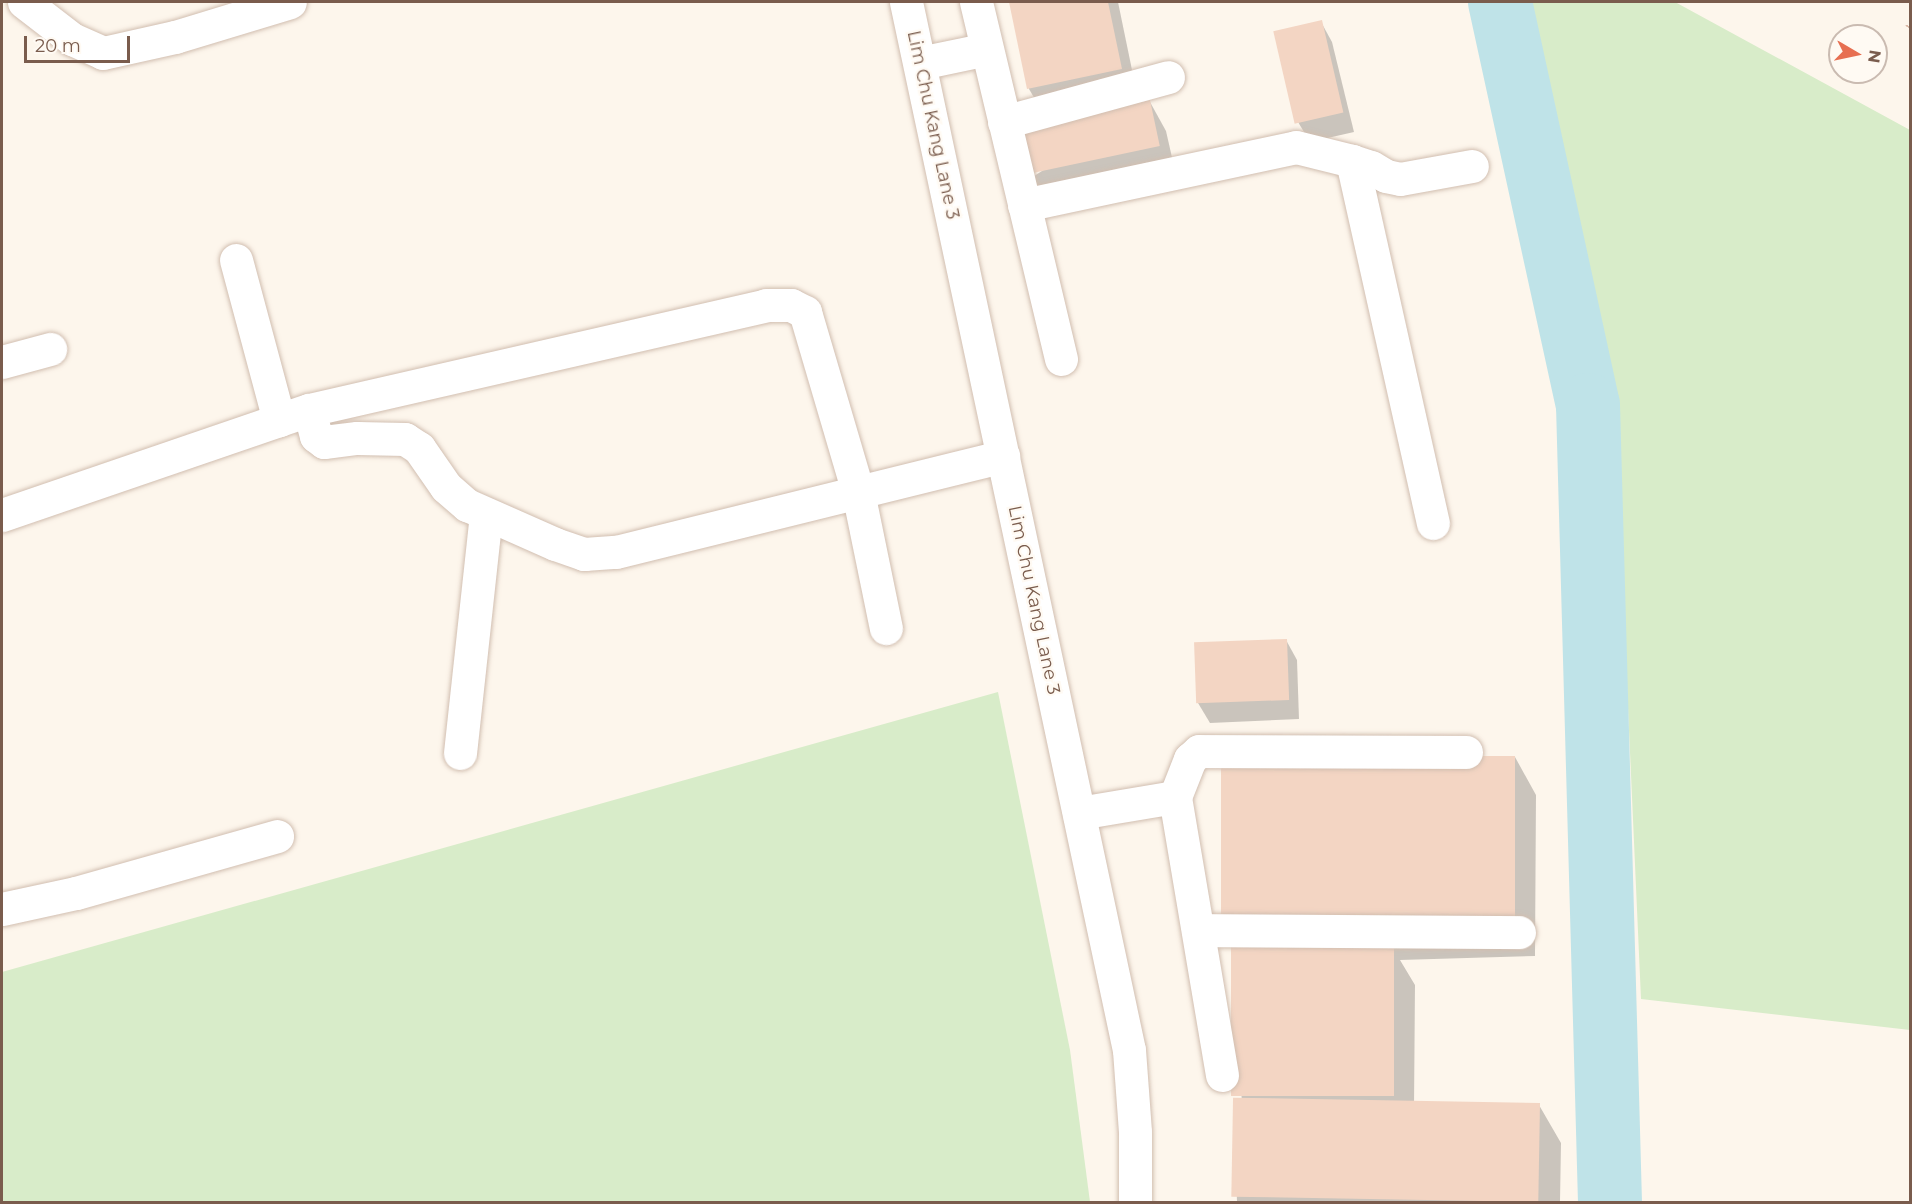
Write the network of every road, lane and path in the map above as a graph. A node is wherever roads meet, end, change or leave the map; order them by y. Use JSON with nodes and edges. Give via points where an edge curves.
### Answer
{"nodes":[{"id":1,"x":24,"y":2,"type":"edge"},
{"id":2,"x":290,"y":2,"type":"edge"},
{"id":3,"x":906,"y":2,"type":"edge"},
{"id":4,"x":976,"y":2,"type":"edge"},
{"id":5,"x":987,"y":49,"type":"junction"},
{"id":6,"x":920,"y":63,"type":"junction"},
{"id":7,"x":1168,"y":77,"type":"dead end"},
{"id":8,"x":1004,"y":122,"type":"junction"},
{"id":9,"x":1352,"y":161,"type":"junction"},
{"id":10,"x":1472,"y":166,"type":"dead end"},
{"id":11,"x":1024,"y":205,"type":"junction"},
{"id":12,"x":236,"y":260,"type":"dead end"},
{"id":13,"x":50,"y":349,"type":"dead end"},
{"id":14,"x":1061,"y":359,"type":"dead end"},
{"id":15,"x":2,"y":362,"type":"edge"},
{"id":16,"x":294,"y":415,"type":"junction"},
{"id":17,"x":1003,"y":456,"type":"junction"},
{"id":18,"x":858,"y":492,"type":"junction"},
{"id":19,"x":2,"y":515,"type":"edge"},
{"id":20,"x":486,"y":515,"type":"junction"},
{"id":21,"x":1433,"y":523,"type":"dead end"},
{"id":22,"x":886,"y":628,"type":"dead end"},
{"id":23,"x":1466,"y":752,"type":"dead end"},
{"id":24,"x":460,"y":753,"type":"dead end"},
{"id":25,"x":1175,"y":796,"type":"junction"},
{"id":26,"x":1079,"y":813,"type":"junction"},
{"id":27,"x":277,"y":836,"type":"dead end"},
{"id":28,"x":2,"y":909,"type":"edge"},
{"id":29,"x":1198,"y":930,"type":"junction"},
{"id":30,"x":1519,"y":932,"type":"dead end"},
{"id":31,"x":1222,"y":1075,"type":"dead end"},
{"id":32,"x":1135,"y":1203,"type":"edge"}],
"edges":[{"from":1,"to":2,"type":"street","via":[[72,39],[103,53],[175,37]]},
{"from":3,"to":6,"type":"street","name":"Lim Chu Kang Lane 3"},
{"from":4,"to":5,"type":"street"},
{"from":5,"to":6,"type":"street"},
{"from":5,"to":8,"type":"street"},
{"from":6,"to":17,"type":"street","name":"Lim Chu Kang Lane 3"},
{"from":7,"to":8,"type":"street"},
{"from":8,"to":11,"type":"street"},
{"from":9,"to":10,"type":"street","via":[[1400,179]]},
{"from":9,"to":11,"type":"street","via":[[1296,147]]},
{"from":9,"to":21,"type":"street"},
{"from":11,"to":14,"type":"street"},
{"from":12,"to":16,"type":"street"},
{"from":13,"to":15,"type":"street"},
{"from":16,"to":18,"type":"street","via":[[766,305],[791,304],[805,312]]},
{"from":16,"to":19,"type":"street"},
{"from":16,"to":20,"type":"street","via":[[324,442],[405,439],[420,448],[446,487]]},
{"from":17,"to":18,"type":"street"},
{"from":17,"to":26,"type":"street","name":"Lim Chu Kang Lane 3"},
{"from":18,"to":20,"type":"street","via":[[616,552],[584,554]]},
{"from":18,"to":22,"type":"street"},
{"from":20,"to":24,"type":"street"},
{"from":23,"to":25,"type":"street","via":[[1199,752],[1190,759]]},
{"from":25,"to":26,"type":"street"},
{"from":25,"to":29,"type":"street"},
{"from":26,"to":32,"type":"street","name":"Lim Chu Kang Lane 3","via":[[1129,1050]]},
{"from":27,"to":28,"type":"street"},
{"from":29,"to":30,"type":"street"},
{"from":29,"to":31,"type":"street"}]}
